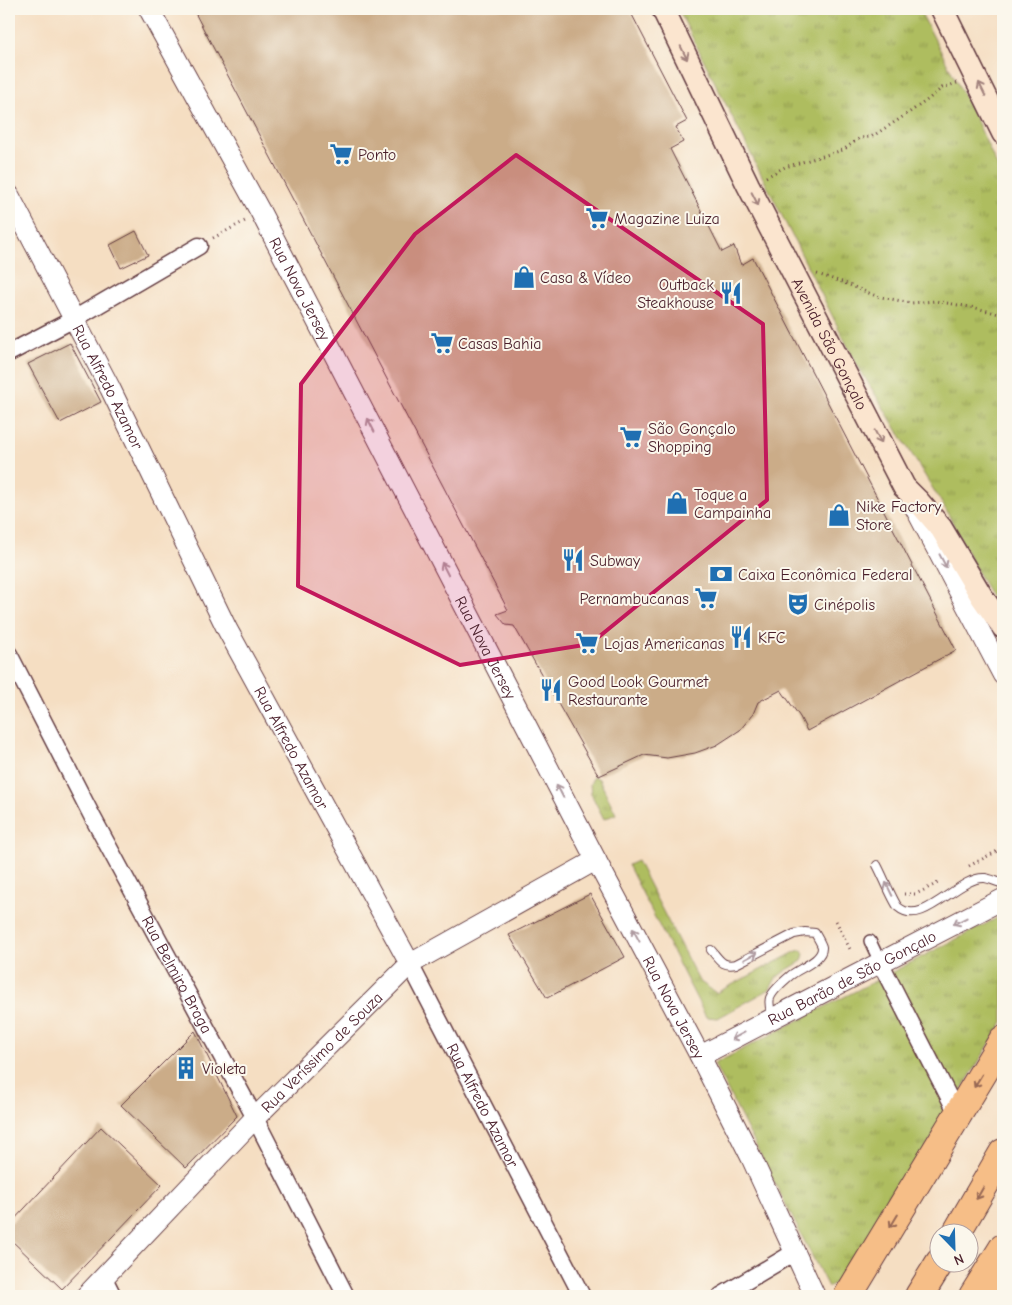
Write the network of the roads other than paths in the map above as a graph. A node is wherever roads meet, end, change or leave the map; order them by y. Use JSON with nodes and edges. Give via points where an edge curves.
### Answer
{"nodes":[{"id":1,"x":149,"y":9,"type":"edge"},
{"id":2,"x":663,"y":9,"type":"edge"},
{"id":3,"x":942,"y":9,"type":"edge"},
{"id":4,"x":1003,"y":133,"type":"edge"},
{"id":5,"x":9,"y":195,"type":"edge"},
{"id":6,"x":199,"y":246,"type":"road end"},
{"id":7,"x":74,"y":319,"type":"junction"},
{"id":8,"x":9,"y":353,"type":"edge"},
{"id":9,"x":904,"y":487,"type":"junction"},
{"id":10,"x":1003,"y":628,"type":"edge"},
{"id":11,"x":9,"y":654,"type":"edge"},
{"id":12,"x":1003,"y":675,"type":"edge"},
{"id":13,"x":596,"y":860,"type":"junction"},
{"id":14,"x":877,"y":865,"type":"dead end"},
{"id":15,"x":1003,"y":884,"type":"edge"},
{"id":16,"x":1003,"y":899,"type":"edge"},
{"id":17,"x":870,"y":941,"type":"dead end"},
{"id":18,"x":711,"y":950,"type":"dead end"},
{"id":19,"x":880,"y":962,"type":"junction"},
{"id":20,"x":410,"y":964,"type":"junction"},
{"id":21,"x":772,"y":1018,"type":"junction"},
{"id":22,"x":1003,"y":1040,"type":"edge"},
{"id":23,"x":700,"y":1056,"type":"junction"},
{"id":24,"x":958,"y":1115,"type":"junction"},
{"id":25,"x":255,"y":1118,"type":"junction"},
{"id":26,"x":1003,"y":1153,"type":"edge"},
{"id":27,"x":963,"y":1222,"type":"edge"},
{"id":28,"x":1003,"y":1248,"type":"edge"},
{"id":29,"x":795,"y":1252,"type":"junction"},
{"id":30,"x":934,"y":1272,"type":"edge"},
{"id":31,"x":109,"y":1287,"type":"edge"},
{"id":32,"x":1003,"y":1290,"type":"edge"},
{"id":33,"x":818,"y":1295,"type":"edge"},
{"id":34,"x":86,"y":1296,"type":"edge"},
{"id":35,"x":346,"y":1296,"type":"edge"},
{"id":36,"x":582,"y":1296,"type":"edge"},
{"id":37,"x":721,"y":1296,"type":"edge"},
{"id":38,"x":848,"y":1296,"type":"edge"},
{"id":39,"x":919,"y":1296,"type":"edge"},
{"id":40,"x":973,"y":1296,"type":"edge"},
{"id":41,"x":999,"y":1296,"type":"edge"}],
"edges":[{"from":13,"to":1,"type":"street","name":"Rua Nova Jersey","one_way":true,"via":[[261,213]]},
{"from":2,"to":9,"type":"main road","name":"Avenida São Gonçalo","one_way":true,"via":[[748,185]]},
{"from":4,"to":3,"type":"main road","one_way":true},
{"from":5,"to":7,"type":"street","name":"Rua Alfredo Azamor"},
{"from":6,"to":7,"type":"street"},
{"from":7,"to":8,"type":"street"},
{"from":7,"to":20,"type":"street","name":"Rua Alfredo Azamor","via":[[227,628]]},
{"from":9,"to":10,"type":"main road","via":[[941,528]]},
{"from":9,"to":12,"type":"street","name":"Avenida São Gonçalo","one_way":true},
{"from":11,"to":25,"type":"street","name":"Rua Belmiro Braga","via":[[93,818]]},
{"from":13,"to":20,"type":"street","name":"Rua Veríssimo de Souza"},
{"from":23,"to":13,"type":"street","name":"Rua Nova Jersey","one_way":true},
{"from":15,"to":14,"type":"lane","one_way":true,"via":[[984,878],[971,880],[924,910],[911,912],[897,906]]},
{"from":16,"to":19,"type":"street","name":"Rua Barão de São Gonçalo","one_way":true},
{"from":17,"to":19,"type":"street"},
{"from":18,"to":21,"type":"lane","one_way":true,"via":[[728,966],[794,934],[815,933],[822,947],[821,954],[776,989],[770,997]]},
{"from":19,"to":21,"type":"street","name":"Rua Barão de São Gonçalo"},
{"from":19,"to":24,"type":"street"},
{"from":20,"to":25,"type":"street","name":"Rua Veríssimo de Souza"},
{"from":20,"to":36,"type":"street","name":"Rua Alfredo Azamor"},
{"from":21,"to":23,"type":"street","name":"Rua Barão de São Gonçalo","one_way":true},
{"from":22,"to":24,"type":"highway","one_way":true},
{"from":23,"to":29,"type":"street","name":"Rua Nova Jersey"},
{"from":24,"to":38,"type":"highway","one_way":true},
{"from":25,"to":31,"type":"street","name":"Rua Veríssimo de Souza"},
{"from":25,"to":35,"type":"street","name":"Rua Belmiro Braga"},
{"from":26,"to":27,"type":"highway","one_way":true},
{"from":28,"to":40,"type":"highway"},
{"from":29,"to":33,"type":"street","name":"Rua Nova Jersey"},
{"from":29,"to":37,"type":"street"},
{"from":30,"to":39,"type":"highway"},
{"from":31,"to":34,"type":"street","name":"Rua Veríssimo de Souza"},
{"from":32,"to":41,"type":"highway"}]}
